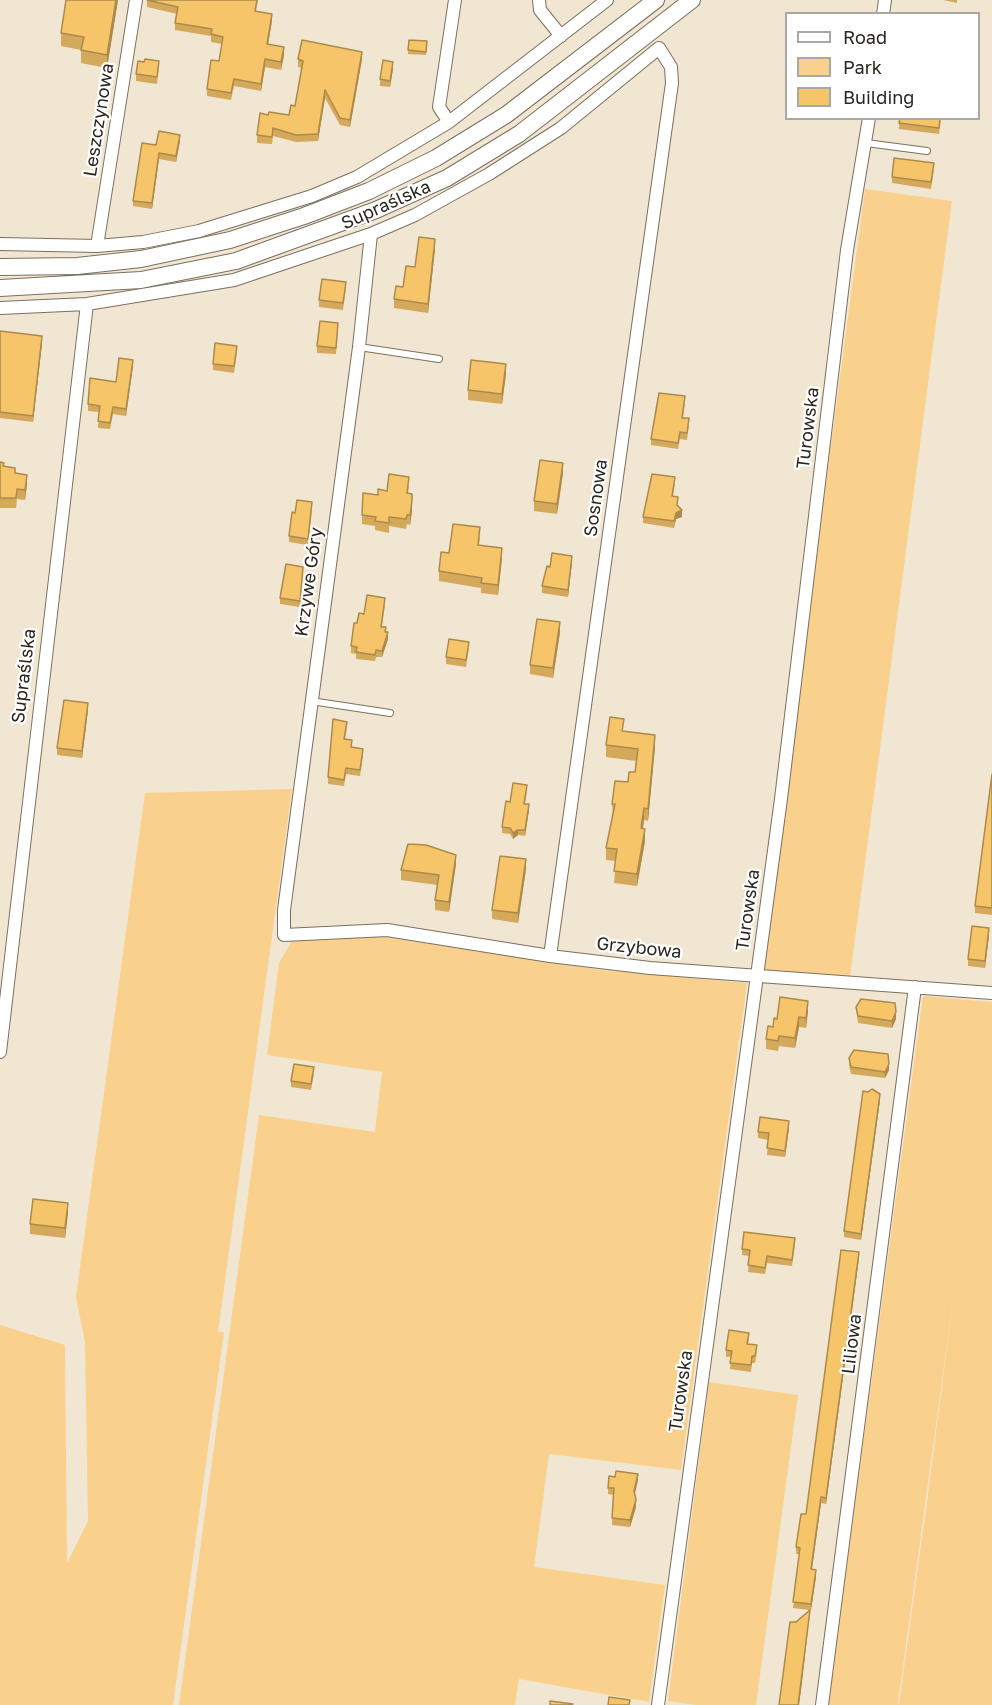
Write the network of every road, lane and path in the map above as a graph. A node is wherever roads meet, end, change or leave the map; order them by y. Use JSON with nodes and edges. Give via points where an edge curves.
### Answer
{"nodes":[{"id":1,"x":136,"y":0,"type":"edge"},
{"id":2,"x":455,"y":0,"type":"edge"},
{"id":3,"x":539,"y":0,"type":"edge"},
{"id":4,"x":607,"y":0,"type":"edge"},
{"id":5,"x":656,"y":0,"type":"edge"},
{"id":6,"x":692,"y":0,"type":"edge"},
{"id":7,"x":561,"y":36,"type":"junction"},
{"id":8,"x":659,"y":48,"type":"joint"},
{"id":9,"x":869,"y":120,"type":"edge"},
{"id":10,"x":450,"y":122,"type":"junction"},
{"id":11,"x":866,"y":143,"type":"junction"},
{"id":12,"x":927,"y":151,"type":"dead end"},
{"id":13,"x":371,"y":234,"type":"junction"},
{"id":14,"x":0,"y":244,"type":"edge"},
{"id":15,"x":97,"y":246,"type":"junction"},
{"id":16,"x":0,"y":267,"type":"edge"},
{"id":17,"x":0,"y":288,"type":"edge"},
{"id":18,"x":87,"y":304,"type":"junction"},
{"id":19,"x":0,"y":308,"type":"edge"},
{"id":20,"x":359,"y":347,"type":"junction"},
{"id":21,"x":439,"y":359,"type":"dead end"},
{"id":22,"x":310,"y":701,"type":"junction"},
{"id":23,"x":390,"y":713,"type":"dead end"},
{"id":24,"x":284,"y":935,"type":"joint"},
{"id":25,"x":550,"y":956,"type":"junction"},
{"id":26,"x":757,"y":976,"type":"junction"},
{"id":27,"x":915,"y":987,"type":"junction"},
{"id":28,"x":992,"y":993,"type":"edge"},
{"id":29,"x":0,"y":1052,"type":"edge"},
{"id":30,"x":658,"y":1705,"type":"edge"},
{"id":31,"x":822,"y":1705,"type":"edge"}],
"edges":[{"from":1,"to":15,"type":"street","name":"Leszczynowa"},
{"from":2,"to":10,"type":"street","via":[[439,107]]},
{"from":3,"to":7,"type":"street","via":[[540,10]]},
{"from":4,"to":7,"type":"street","name":"Supraślska"},
{"from":5,"to":16,"type":"main road","via":[[506,115],[436,158],[369,191],[230,240],[141,259],[77,266]]},
{"from":6,"to":17,"type":"main road","via":[[519,134],[447,178],[376,210],[236,261],[141,280]]},
{"from":7,"to":10,"type":"street","name":"Supraślska"},
{"from":8,"to":13,"type":"street","name":"Supraślska","via":[[552,134],[415,215]]},
{"from":8,"to":25,"type":"street","name":"Sosnowa","via":[[671,67],[672,82]]},
{"from":9,"to":11,"type":"street","name":"Turowska"},
{"from":10,"to":15,"type":"street","name":"Supraślska","via":[[357,177],[312,196],[199,231]]},
{"from":11,"to":12,"type":"lane"},
{"from":11,"to":26,"type":"street","name":"Turowska","via":[[847,249]]},
{"from":13,"to":18,"type":"street","name":"Supraślska","via":[[234,280]]},
{"from":13,"to":20,"type":"street","name":"Krzywe Góry"},
{"from":14,"to":15,"type":"street","name":"Supraślska"},
{"from":18,"to":19,"type":"street","name":"Supraślska"},
{"from":18,"to":29,"type":"street","name":"Supraślska"},
{"from":20,"to":21,"type":"lane"},
{"from":20,"to":22,"type":"street","name":"Krzywe Góry"},
{"from":22,"to":23,"type":"lane"},
{"from":22,"to":24,"type":"street","name":"Krzywe Góry"},
{"from":24,"to":25,"type":"street","name":"Grzybowa","via":[[387,930]]},
{"from":25,"to":26,"type":"street","name":"Grzybowa"},
{"from":26,"to":27,"type":"street","name":"Grzybowa"},
{"from":26,"to":30,"type":"street","name":"Turowska"},
{"from":27,"to":28,"type":"street","name":"Grzybowa"},
{"from":27,"to":31,"type":"street","name":"Liliowa"}]}
